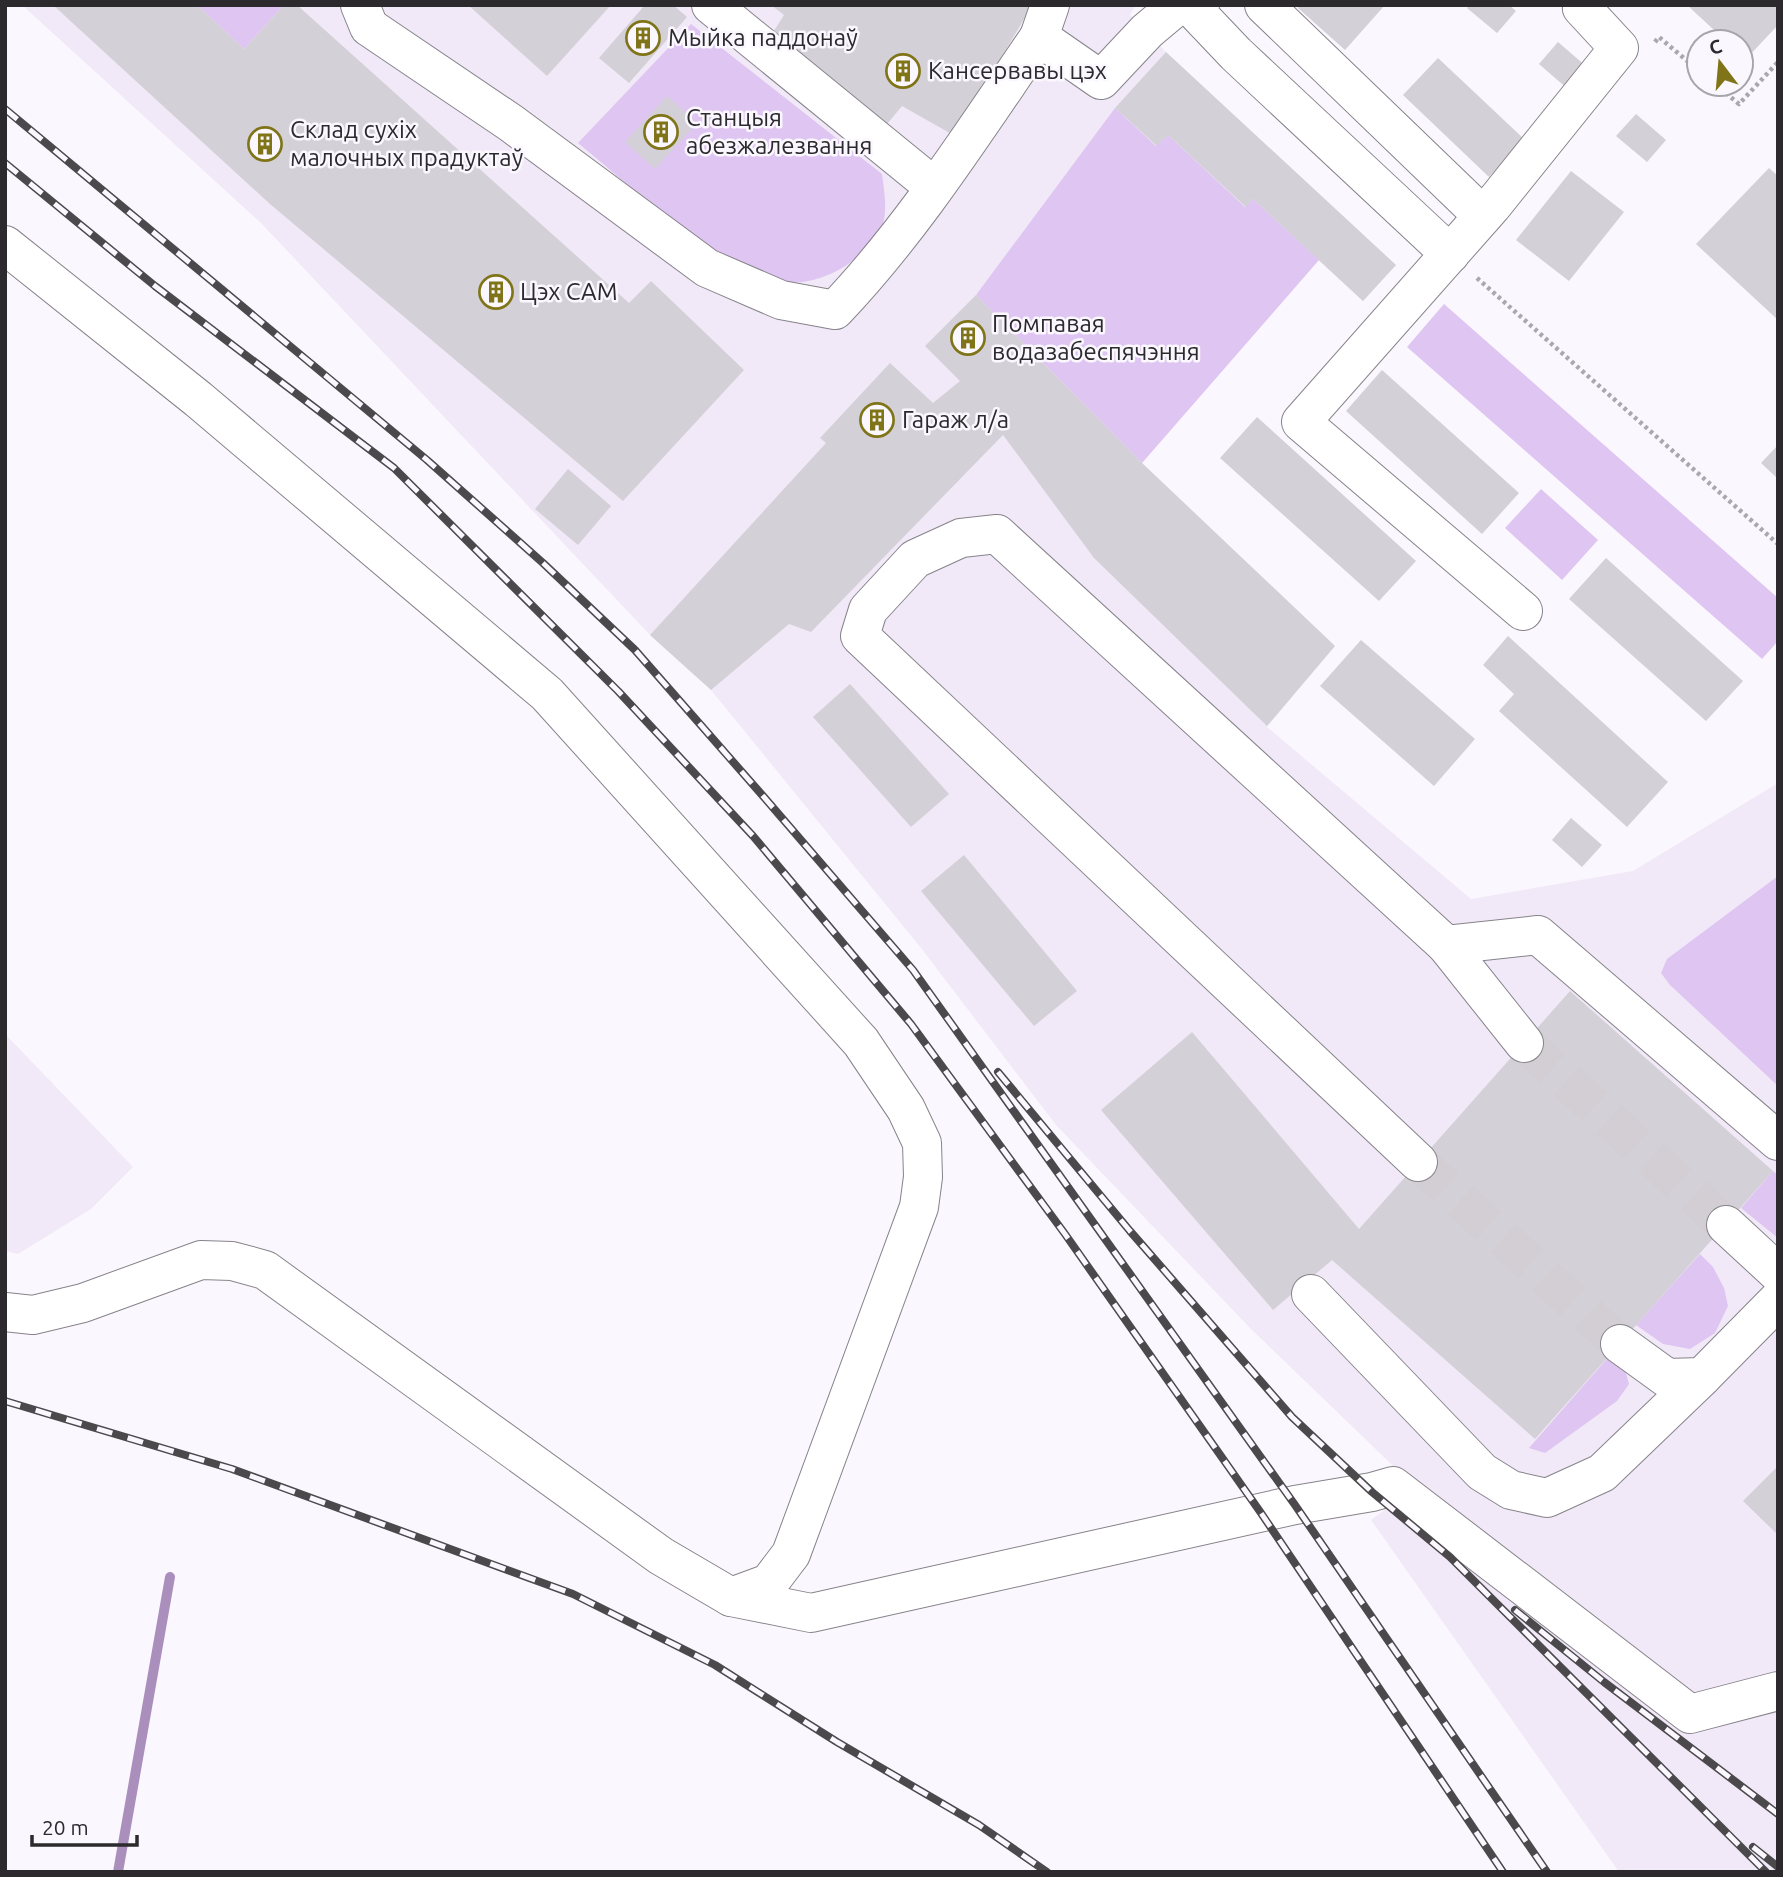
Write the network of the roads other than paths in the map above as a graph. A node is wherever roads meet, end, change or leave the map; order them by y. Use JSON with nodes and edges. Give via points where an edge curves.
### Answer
{"nodes":[{"id":1,"x":360,"y":5,"type":"edge"},
{"id":2,"x":711,"y":5,"type":"edge"},
{"id":3,"x":1178,"y":5,"type":"edge"},
{"id":4,"x":1200,"y":5,"type":"edge"},
{"id":5,"x":1264,"y":5,"type":"edge"},
{"id":6,"x":1583,"y":5,"type":"edge"},
{"id":7,"x":1044,"y":21,"type":"edge"},
{"id":8,"x":933,"y":187,"type":"junction"},
{"id":9,"x":1483,"y":216,"type":"junction"},
{"id":10,"x":5,"y":245,"type":"edge"},
{"id":11,"x":1461,"y":263,"type":"junction"},
{"id":12,"x":1524,"y":611,"type":"dead end"},
{"id":13,"x":1446,"y":945,"type":"junction"},
{"id":14,"x":1524,"y":1043,"type":"tunnel mouth"},
{"id":15,"x":1778,"y":1141,"type":"edge"},
{"id":16,"x":1418,"y":1162,"type":"tunnel mouth"},
{"id":17,"x":1726,"y":1225,"type":"tunnel mouth"},
{"id":18,"x":1778,"y":1273,"type":"edge"},
{"id":19,"x":1311,"y":1294,"type":"dead end"},
{"id":20,"x":1778,"y":1300,"type":"edge"},
{"id":21,"x":5,"y":1312,"type":"edge"},
{"id":22,"x":1620,"y":1344,"type":"tunnel mouth"},
{"id":23,"x":1702,"y":1377,"type":"junction"},
{"id":24,"x":731,"y":1597,"type":"junction"},
{"id":25,"x":1778,"y":1691,"type":"edge"}],
"edges":[{"from":1,"to":8,"type":"lane","via":[[369,27],[512,123],[708,268],[781,300],[835,310],[869,274]]},
{"from":2,"to":8,"type":"lane"},
{"from":3,"to":7,"type":"lane","via":[[1101,80]]},
{"from":4,"to":11,"type":"lane","via":[[1198,14],[1236,54]]},
{"from":5,"to":9,"type":"lane"},
{"from":6,"to":9,"type":"lane","via":[[1619,48]]},
{"from":7,"to":8,"type":"lane"},
{"from":9,"to":11,"type":"lane"},
{"from":10,"to":24,"type":"lane","via":[[198,399],[547,694],[861,1042],[906,1109],[922,1143],[919,1208],[791,1554],[769,1583]]},
{"from":11,"to":12,"type":"lane","via":[[1301,422]]},
{"from":13,"to":14,"type":"lane"},
{"from":13,"to":15,"type":"lane","via":[[1538,935]]},
{"from":13,"to":16,"type":"lane","via":[[997,534],[961,538],[915,559],[868,610],[860,636]]},
{"from":17,"to":18,"type":"lane"},
{"from":19,"to":23,"type":"lane","via":[[1482,1472],[1511,1490],[1547,1498],[1602,1473]]},
{"from":20,"to":23,"type":"lane"},
{"from":21,"to":24,"type":"lane","via":[[33,1315],[83,1303],[201,1260],[265,1269],[661,1556]]},
{"from":22,"to":23,"type":"lane","via":[[1667,1378]]},
{"from":24,"to":25,"type":"lane","via":[[811,1613],[1393,1486],[1690,1714]]}]}
